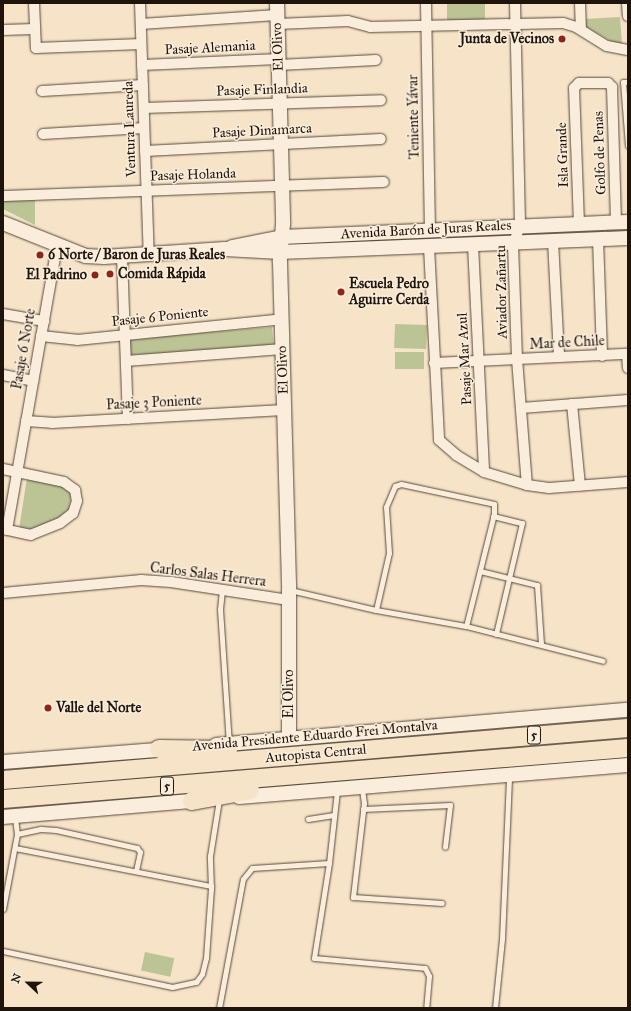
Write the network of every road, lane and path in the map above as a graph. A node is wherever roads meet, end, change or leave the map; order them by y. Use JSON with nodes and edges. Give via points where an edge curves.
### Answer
{"nodes":[{"id":1,"x":34,"y":3,"type":"edge"},
{"id":2,"x":140,"y":3,"type":"edge"},
{"id":3,"x":426,"y":3,"type":"edge"},
{"id":4,"x":515,"y":3,"type":"edge"},
{"id":5,"x":580,"y":3,"type":"edge"},
{"id":6,"x":628,"y":3,"type":"edge"},
{"id":7,"x":277,"y":14,"type":"edge"},
{"id":8,"x":628,"y":16,"type":"edge"},
{"id":9,"x":141,"y":24,"type":"junction"},
{"id":10,"x":516,"y":24,"type":"junction"},
{"id":11,"x":426,"y":27,"type":"junction"},
{"id":12,"x":34,"y":29,"type":"junction"},
{"id":13,"x":581,"y":29,"type":"junction"},
{"id":14,"x":3,"y":30,"type":"edge"},
{"id":15,"x":141,"y":44,"type":"junction"},
{"id":16,"x":628,"y":50,"type":"edge"},
{"id":17,"x":376,"y":60,"type":"dead end"},
{"id":18,"x":279,"y":62,"type":"junction"},
{"id":19,"x":142,"y":65,"type":"junction"},
{"id":20,"x":628,"y":82,"type":"edge"},
{"id":21,"x":143,"y":85,"type":"junction"},
{"id":22,"x":576,"y":85,"type":"joint"},
{"id":23,"x":42,"y":91,"type":"dead end"},
{"id":24,"x":381,"y":100,"type":"dead end"},
{"id":25,"x":280,"y":103,"type":"junction"},
{"id":26,"x":144,"y":108,"type":"junction"},
{"id":27,"x":144,"y":128,"type":"junction"},
{"id":28,"x":43,"y":134,"type":"dead end"},
{"id":29,"x":380,"y":139,"type":"dead end"},
{"id":30,"x":282,"y":144,"type":"junction"},
{"id":31,"x":628,"y":146,"type":"edge"},
{"id":32,"x":145,"y":151,"type":"junction"},
{"id":33,"x":384,"y":182,"type":"dead end"},
{"id":34,"x":283,"y":186,"type":"junction"},
{"id":35,"x":146,"y":191,"type":"junction"},
{"id":36,"x":3,"y":196,"type":"edge"},
{"id":37,"x":622,"y":222,"type":"edge"},
{"id":38,"x":3,"y":223,"type":"edge"},
{"id":39,"x":579,"y":224,"type":"junction"},
{"id":40,"x":520,"y":226,"type":"junction"},
{"id":41,"x":430,"y":230,"type":"junction"},
{"id":42,"x":282,"y":237,"type":"junction"},
{"id":43,"x":628,"y":238,"type":"edge"},
{"id":44,"x":598,"y":239,"type":"junction"},
{"id":45,"x":553,"y":241,"type":"junction"},
{"id":46,"x":57,"y":244,"type":"junction"},
{"id":47,"x":513,"y":244,"type":"junction"},
{"id":48,"x":473,"y":245,"type":"junction"},
{"id":49,"x":429,"y":247,"type":"junction"},
{"id":50,"x":225,"y":249,"type":"junction"},
{"id":51,"x":280,"y":252,"type":"junction"},
{"id":52,"x":149,"y":255,"type":"junction"},
{"id":53,"x":122,"y":257,"type":"junction"},
{"id":54,"x":3,"y":314,"type":"edge"},
{"id":55,"x":282,"y":319,"type":"junction"},
{"id":56,"x":44,"y":321,"type":"junction"},
{"id":57,"x":125,"y":335,"type":"junction"},
{"id":58,"x":41,"y":336,"type":"junction"},
{"id":59,"x":282,"y":349,"type":"junction"},
{"id":60,"x":628,"y":354,"type":"edge"},
{"id":61,"x":602,"y":356,"type":"junction"},
{"id":62,"x":559,"y":357,"type":"junction"},
{"id":63,"x":517,"y":359,"type":"junction"},
{"id":64,"x":126,"y":361,"type":"junction"},
{"id":65,"x":479,"y":361,"type":"junction"},
{"id":66,"x":434,"y":362,"type":"junction"},
{"id":67,"x":628,"y":368,"type":"edge"},
{"id":68,"x":3,"y":376,"type":"edge"},
{"id":69,"x":33,"y":380,"type":"junction"},
{"id":70,"x":628,"y":400,"type":"edge"},
{"id":71,"x":572,"y":404,"type":"junction"},
{"id":72,"x":521,"y":408,"type":"junction"},
{"id":73,"x":284,"y":410,"type":"junction"},
{"id":74,"x":128,"y":419,"type":"junction"},
{"id":75,"x":26,"y":421,"type":"junction"},
{"id":76,"x":3,"y":470,"type":"edge"},
{"id":77,"x":17,"y":472,"type":"junction"},
{"id":78,"x":484,"y":472,"type":"junction"},
{"id":79,"x":628,"y":482,"type":"edge"},
{"id":80,"x":527,"y":485,"type":"junction"},
{"id":81,"x":580,"y":486,"type":"junction"},
{"id":82,"x":493,"y":516,"type":"junction"},
{"id":83,"x":5,"y":530,"type":"edge"},
{"id":84,"x":480,"y":571,"type":"junction"},
{"id":85,"x":509,"y":578,"type":"junction"},
{"id":86,"x":222,"y":590,"type":"junction"},
{"id":87,"x":3,"y":593,"type":"edge"},
{"id":88,"x":289,"y":594,"type":"junction"},
{"id":89,"x":376,"y":610,"type":"junction"},
{"id":90,"x":466,"y":626,"type":"junction"},
{"id":91,"x":496,"y":634,"type":"junction"},
{"id":92,"x":540,"y":644,"type":"junction"},
{"id":93,"x":603,"y":662,"type":"dead end"},
{"id":94,"x":628,"y":710,"type":"edge"},
{"id":95,"x":628,"y":728,"type":"edge"},
{"id":96,"x":289,"y":738,"type":"junction"},
{"id":97,"x":229,"y":744,"type":"junction"},
{"id":98,"x":628,"y":748,"type":"edge"},
{"id":99,"x":159,"y":750,"type":"junction"},
{"id":100,"x":333,"y":752,"type":"junction"},
{"id":101,"x":3,"y":762,"type":"edge"},
{"id":102,"x":628,"y":765,"type":"edge"},
{"id":103,"x":331,"y":773,"type":"junction"},
{"id":104,"x":510,"y":775,"type":"junction"},
{"id":105,"x":3,"y":780,"type":"edge"},
{"id":106,"x":362,"y":788,"type":"junction"},
{"id":107,"x":337,"y":790,"type":"junction"},
{"id":108,"x":3,"y":799,"type":"edge"},
{"id":109,"x":220,"y":799,"type":"junction"},
{"id":110,"x":192,"y":801,"type":"junction"},
{"id":111,"x":363,"y":809,"type":"junction"},
{"id":112,"x":334,"y":815,"type":"junction"},
{"id":113,"x":9,"y":816,"type":"edge"},
{"id":114,"x":308,"y":819,"type":"dead end"},
{"id":115,"x":17,"y":834,"type":"junction"},
{"id":116,"x":445,"y":847,"type":"dead end"},
{"id":117,"x":15,"y":848,"type":"junction"},
{"id":118,"x":329,"y":863,"type":"junction"},
{"id":119,"x":136,"y":871,"type":"junction"},
{"id":120,"x":211,"y":886,"type":"junction"},
{"id":121,"x":442,"y":903,"type":"dead end"},
{"id":122,"x":3,"y":909,"type":"edge"},
{"id":123,"x":3,"y":951,"type":"edge"},
{"id":124,"x":219,"y":1008,"type":"edge"},
{"id":125,"x":426,"y":1008,"type":"edge"},
{"id":126,"x":495,"y":1008,"type":"edge"}],
"edges":[{"from":1,"to":12,"type":"street"},
{"from":2,"to":9,"type":"street","name":"Ventura Laureda"},
{"from":3,"to":11,"type":"street","name":"Teniente Yávar"},
{"from":4,"to":10,"type":"street","name":"Aviador Zañartu"},
{"from":5,"to":13,"type":"street"},
{"from":6,"to":8,"type":"street"},
{"from":7,"to":9,"type":"street"},
{"from":7,"to":11,"type":"street","via":[[348,21],[370,27]]},
{"from":7,"to":18,"type":"street","name":"El Olivo"},
{"from":9,"to":15,"type":"street","name":"Ventura Laureda"},
{"from":10,"to":11,"type":"street"},
{"from":10,"to":13,"type":"street","via":[[563,23]]},
{"from":10,"to":40,"type":"street","name":"Aviador Zañartu"},
{"from":11,"to":41,"type":"street","name":"Teniente Yávar"},
{"from":12,"to":14,"type":"street"},
{"from":12,"to":15,"type":"street","via":[[36,48]]},
{"from":13,"to":16,"type":"street","via":[[607,46]]},
{"from":15,"to":19,"type":"street","name":"Ventura Laureda"},
{"from":17,"to":18,"type":"street","name":"Pasaje Alemania"},
{"from":18,"to":19,"type":"street","name":"Pasaje Alemania"},
{"from":18,"to":25,"type":"street","name":"El Olivo"},
{"from":19,"to":21,"type":"street","name":"Ventura Laureda"},
{"from":20,"to":31,"type":"lane","via":[[623,82]]},
{"from":21,"to":23,"type":"street"},
{"from":21,"to":26,"type":"street","name":"Ventura Laureda"},
{"from":22,"to":37,"type":"street","name":"Golfo de Penas","via":[[610,84]]},
{"from":22,"to":39,"type":"street","name":"Isla Grande"},
{"from":24,"to":25,"type":"street","name":"Pasaje Finlandia"},
{"from":25,"to":26,"type":"street","name":"Pasaje Finlandia"},
{"from":25,"to":30,"type":"street","name":"El Olivo"},
{"from":26,"to":27,"type":"street","name":"Ventura Laureda"},
{"from":27,"to":28,"type":"street"},
{"from":27,"to":32,"type":"street","name":"Ventura Laureda"},
{"from":29,"to":30,"type":"street","name":"Pasaje Dinamarca"},
{"from":30,"to":32,"type":"street","name":"Pasaje Dinamarca"},
{"from":30,"to":34,"type":"street","name":"El Olivo"},
{"from":32,"to":35,"type":"street","name":"Ventura Laureda"},
{"from":33,"to":34,"type":"street","name":"Pasaje Holanda"},
{"from":34,"to":35,"type":"street","name":"Pasaje Holanda"},
{"from":34,"to":42,"type":"street","name":"El Olivo"},
{"from":35,"to":36,"type":"street","name":"Pasaje Holanda"},
{"from":35,"to":52,"type":"street","name":"Ventura Laureda"},
{"from":37,"to":39,"type":"street","name":"Avenida Barón de Juras Reales"},
{"from":38,"to":46,"type":"street","name":"Avenida Barón de Juras Reales"},
{"from":39,"to":40,"type":"street","name":"Avenida Barón de Juras Reales"},
{"from":40,"to":41,"type":"street","name":"Avenida Barón de Juras Reales"},
{"from":40,"to":47,"type":"street","name":"Aviador Zañartu"},
{"from":41,"to":42,"type":"street","name":"Avenida Barón de Juras Reales"},
{"from":42,"to":50,"type":"street","name":"Avenida Barón de Juras Reales"},
{"from":42,"to":51,"type":"street","name":"El Olivo"},
{"from":43,"to":44,"type":"street","name":"Avenida Barón de Juras Reales"},
{"from":44,"to":45,"type":"street","name":"Avenida Barón de Juras Reales"},
{"from":44,"to":61,"type":"street"},
{"from":45,"to":47,"type":"street","name":"Avenida Barón de Juras Reales"},
{"from":45,"to":62,"type":"street"},
{"from":46,"to":53,"type":"street","name":"Avenida Barón de Juras Reales","via":[[86,256]]},
{"from":46,"to":56,"type":"street","name":"Pasaje 6 Norte"},
{"from":47,"to":48,"type":"street","name":"Avenida Barón de Juras Reales"},
{"from":47,"to":63,"type":"street","name":"Aviador Zañartu"},
{"from":48,"to":49,"type":"street","name":"Avenida Barón de Juras Reales"},
{"from":48,"to":65,"type":"street","name":"Pasaje Mar Azul"},
{"from":49,"to":51,"type":"street","name":"Avenida Barón de Juras Reales"},
{"from":49,"to":66,"type":"street"},
{"from":50,"to":51,"type":"street","name":"Avenida Barón de Juras Reales"},
{"from":50,"to":52,"type":"street","name":"Avenida Barón de Juras Reales"},
{"from":51,"to":55,"type":"street","name":"El Olivo"},
{"from":52,"to":53,"type":"street","name":"Avenida Barón de Juras Reales"},
{"from":53,"to":57,"type":"street"},
{"from":54,"to":56,"type":"street"},
{"from":55,"to":57,"type":"street","name":"Pasaje 6 Poniente"},
{"from":55,"to":59,"type":"street","name":"El Olivo"},
{"from":56,"to":58,"type":"street","name":"Pasaje 6 Norte"},
{"from":57,"to":58,"type":"street","name":"Pasaje 6 Poniente","via":[[69,341]]},
{"from":57,"to":64,"type":"street"},
{"from":58,"to":69,"type":"street","name":"Pasaje 6 Norte"},
{"from":59,"to":64,"type":"street"},
{"from":59,"to":73,"type":"street","name":"El Olivo"},
{"from":60,"to":61,"type":"street","name":"Mar de Chile"},
{"from":60,"to":67,"type":"street"},
{"from":61,"to":62,"type":"street","name":"Mar de Chile"},
{"from":62,"to":63,"type":"street","name":"Mar de Chile"},
{"from":63,"to":65,"type":"street","name":"Mar de Chile"},
{"from":63,"to":72,"type":"street","name":"Aviador Zañartu"},
{"from":64,"to":74,"type":"street"},
{"from":65,"to":66,"type":"street","name":"Mar de Chile"},
{"from":65,"to":78,"type":"street","name":"Pasaje Mar Azul"},
{"from":66,"to":78,"type":"street","via":[[440,440],[456,455]]},
{"from":68,"to":69,"type":"street"},
{"from":69,"to":75,"type":"street","name":"Pasaje 6 Norte"},
{"from":70,"to":71,"type":"street"},
{"from":71,"to":72,"type":"street"},
{"from":71,"to":81,"type":"street"},
{"from":72,"to":80,"type":"street","name":"Aviador Zañartu"},
{"from":73,"to":74,"type":"street","name":"Pasaje 3 Poniente"},
{"from":73,"to":88,"type":"street","name":"El Olivo"},
{"from":74,"to":75,"type":"street","name":"Pasaje 3 Poniente","via":[[52,423]]},
{"from":75,"to":77,"type":"street","name":"Pasaje 6 Norte"},
{"from":76,"to":77,"type":"street"},
{"from":77,"to":83,"type":"street","name":"Pasaje 6 Norte"},
{"from":77,"to":83,"type":"street","via":[[64,482],[75,490],[77,501],[73,513],[53,526],[31,535]]},
{"from":78,"to":80,"type":"street"},
{"from":79,"to":81,"type":"street"},
{"from":80,"to":81,"type":"street","via":[[549,488]]},
{"from":82,"to":84,"type":"lane"},
{"from":82,"to":85,"type":"lane","via":[[522,522]]},
{"from":82,"to":89,"type":"lane","via":[[495,507],[490,502],[401,484],[395,486],[386,507],[389,553]]},
{"from":84,"to":85,"type":"lane"},
{"from":84,"to":90,"type":"lane"},
{"from":85,"to":91,"type":"lane"},
{"from":85,"to":92,"type":"lane","via":[[539,587]]},
{"from":86,"to":87,"type":"street","name":"Carlos Salas Herrera","via":[[137,580]]},
{"from":86,"to":88,"type":"street","name":"Carlos Salas Herrera"},
{"from":86,"to":97,"type":"lane","via":[[220,609]]},
{"from":88,"to":89,"type":"lane"},
{"from":88,"to":96,"type":"street","name":"El Olivo"},
{"from":89,"to":90,"type":"lane"},
{"from":90,"to":91,"type":"lane"},
{"from":91,"to":92,"type":"lane"},
{"from":92,"to":93,"type":"lane"},
{"from":94,"to":96,"type":"street","name":"Avenida Presidente Eduardo Frei Montalva"},
{"from":95,"to":100,"type":"highway","name":"Autopista Central","number":"5"},
{"from":96,"to":97,"type":"street","name":"Avenida Presidente Eduardo Frei Montalva"},
{"from":97,"to":99,"type":"street","name":"Avenida Presidente Eduardo Frei Montalva"},
{"from":98,"to":103,"type":"highway","name":"Autopista Central","number":"5"},
{"from":99,"to":100,"type":"highway"},
{"from":99,"to":101,"type":"street","name":"Avenida Presidente Eduardo Frei Montalva"},
{"from":100,"to":105,"type":"highway","name":"Autopista Central","number":"5"},
{"from":102,"to":104,"type":"street"},
{"from":103,"to":108,"type":"highway","name":"Autopista Central","number":"5"},
{"from":103,"to":110,"type":"highway"},
{"from":104,"to":106,"type":"street"},
{"from":104,"to":126,"type":"lane","via":[[502,939]]},
{"from":106,"to":107,"type":"street"},
{"from":106,"to":111,"type":"lane"},
{"from":107,"to":109,"type":"street"},
{"from":107,"to":112,"type":"lane"},
{"from":109,"to":110,"type":"street"},
{"from":109,"to":120,"type":"lane","via":[[210,856]]},
{"from":110,"to":113,"type":"street"},
{"from":111,"to":116,"type":"lane","via":[[450,805]]},
{"from":111,"to":121,"type":"lane","via":[[353,897]]},
{"from":112,"to":114,"type":"lane"},
{"from":112,"to":118,"type":"lane"},
{"from":113,"to":115,"type":"lane"},
{"from":115,"to":117,"type":"lane"},
{"from":115,"to":119,"type":"lane","via":[[41,829],[56,830],[138,848],[140,852]]},
{"from":117,"to":119,"type":"lane"},
{"from":117,"to":122,"type":"lane"},
{"from":118,"to":124,"type":"lane","via":[[252,868],[243,879]]},
{"from":118,"to":125,"type":"lane","via":[[314,958],[425,968],[429,976]]},
{"from":119,"to":120,"type":"lane"},
{"from":120,"to":123,"type":"lane","via":[[204,967],[200,978],[190,985],[172,986]]}]}
